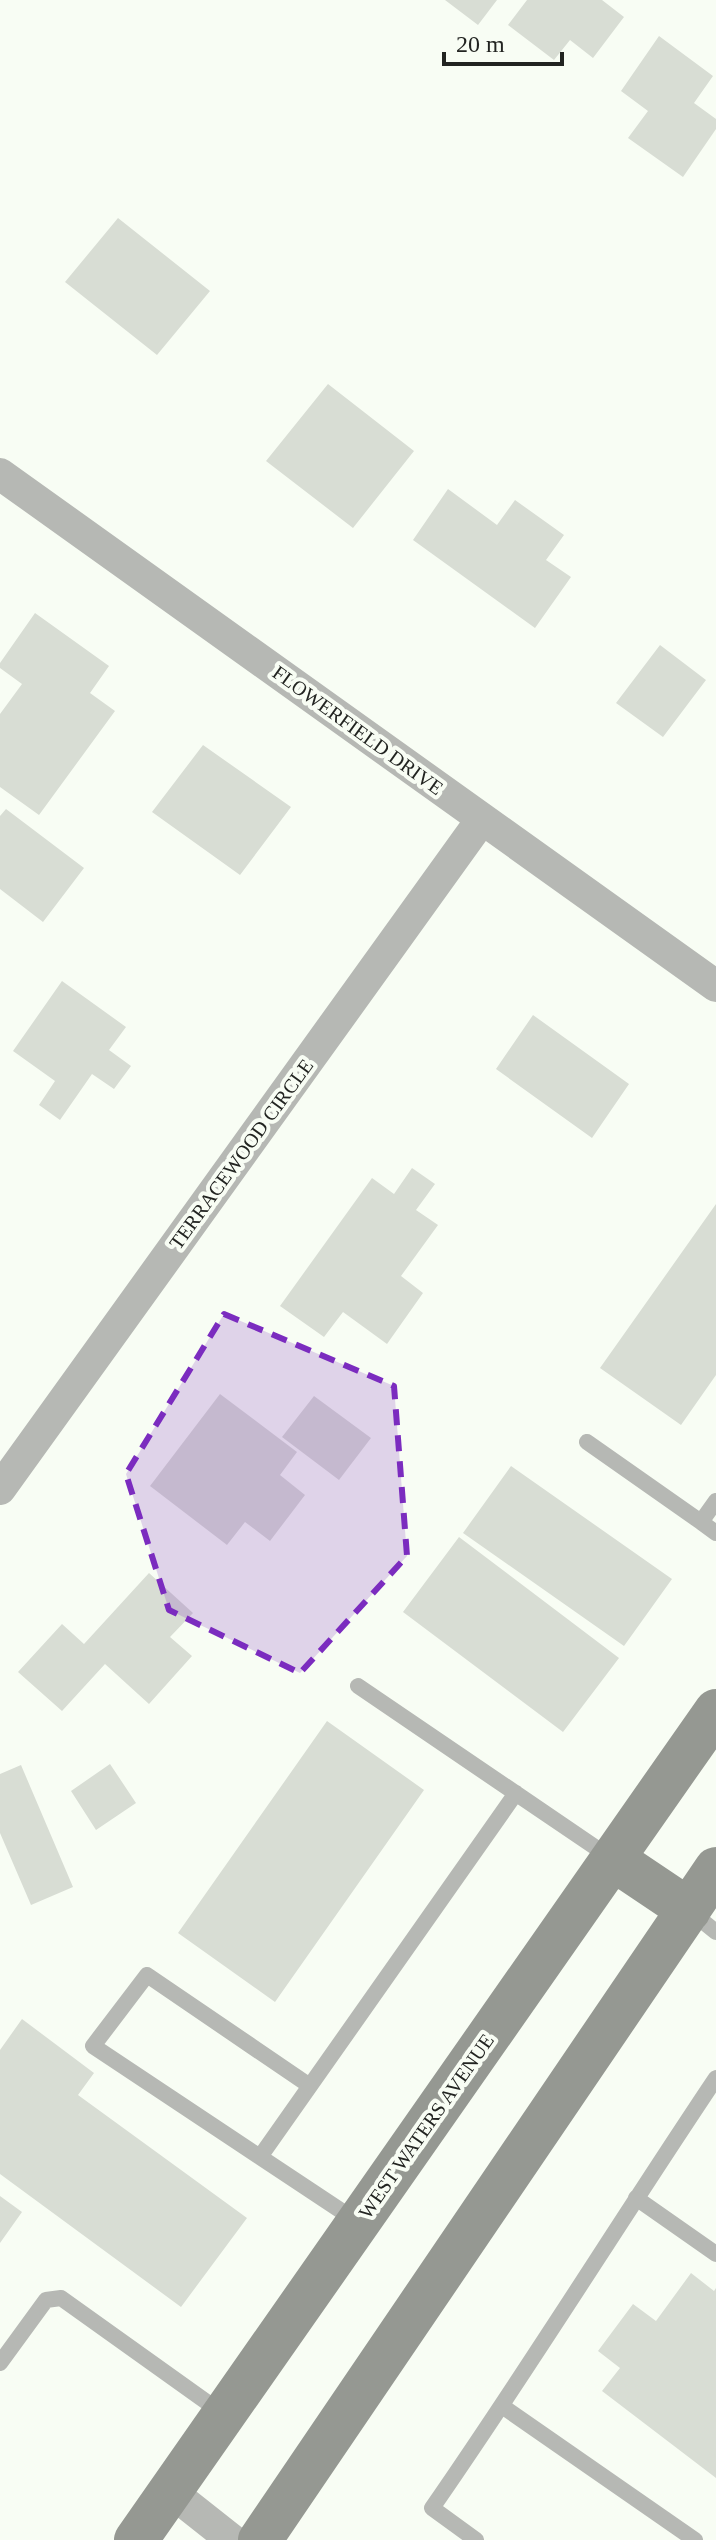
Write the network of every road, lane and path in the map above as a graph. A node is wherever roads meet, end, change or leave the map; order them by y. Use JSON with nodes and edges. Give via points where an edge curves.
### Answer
{"nodes":[{"id":1,"x":0,"y":474,"type":"edge"},
{"id":2,"x":482,"y":819,"type":"junction"},
{"id":3,"x":716,"y":986,"type":"edge"},
{"id":4,"x":587,"y":1442,"type":"dead end"},
{"id":5,"x":0,"y":1489,"type":"edge"},
{"id":6,"x":716,"y":1501,"type":"edge"},
{"id":7,"x":701,"y":1522,"type":"junction"},
{"id":8,"x":716,"y":1533,"type":"edge"},
{"id":9,"x":358,"y":1686,"type":"dead end"},
{"id":10,"x":716,"y":1711,"type":"edge"},
{"id":11,"x":516,"y":1793,"type":"junction"},
{"id":12,"x":613,"y":1859,"type":"junction"},
{"id":13,"x":716,"y":1869,"type":"edge"},
{"id":14,"x":702,"y":1921,"type":"edge"},
{"id":15,"x":716,"y":2078,"type":"edge"},
{"id":16,"x":310,"y":2086,"type":"junction"},
{"id":17,"x":260,"y":2157,"type":"junction"},
{"id":18,"x":636,"y":2198,"type":"junction"},
{"id":19,"x":359,"y":2222,"type":"junction"},
{"id":20,"x":716,"y":2254,"type":"edge"},
{"id":21,"x":0,"y":2363,"type":"edge"},
{"id":22,"x":502,"y":2406,"type":"junction"},
{"id":23,"x":224,"y":2414,"type":"junction"},
{"id":24,"x":170,"y":2491,"type":"junction"},
{"id":25,"x":136,"y":2540,"type":"edge"},
{"id":26,"x":232,"y":2540,"type":"edge"},
{"id":27,"x":260,"y":2540,"type":"edge"},
{"id":28,"x":476,"y":2540,"type":"edge"},
{"id":29,"x":695,"y":2540,"type":"edge"}],
"edges":[{"from":1,"to":2,"type":"street","name":"FLOWERFIELD DRIVE"},
{"from":2,"to":3,"type":"street","name":"FLOWERFIELD DRIVE"},
{"from":2,"to":5,"type":"street","name":"TERRACEWOOD CIRCLE"},
{"from":4,"to":7,"type":"lane"},
{"from":6,"to":7,"type":"lane"},
{"from":7,"to":8,"type":"lane"},
{"from":9,"to":11,"type":"lane"},
{"from":10,"to":12,"type":"main road","name":"WEST WATERS AVENUE"},
{"from":11,"to":12,"type":"lane"},
{"from":11,"to":16,"type":"lane"},
{"from":12,"to":14,"type":"main road"},
{"from":12,"to":19,"type":"main road","name":"WEST WATERS AVENUE"},
{"from":13,"to":14,"type":"main road"},
{"from":14,"to":27,"type":"main road"},
{"from":15,"to":18,"type":"lane"},
{"from":16,"to":17,"type":"lane"},
{"from":16,"to":17,"type":"lane","via":[[147,1975],[93,2046]]},
{"from":17,"to":19,"type":"lane"},
{"from":18,"to":20,"type":"lane"},
{"from":18,"to":22,"type":"lane"},
{"from":19,"to":23,"type":"main road","name":"WEST WATERS AVENUE"},
{"from":21,"to":23,"type":"lane","via":[[46,2300],[61,2298]]},
{"from":22,"to":28,"type":"lane","via":[[432,2508]]},
{"from":22,"to":29,"type":"lane"},
{"from":23,"to":24,"type":"main road","name":"WEST WATERS AVENUE"},
{"from":24,"to":25,"type":"main road","name":"WEST WATERS AVENUE"},
{"from":24,"to":26,"type":"street"}]}
